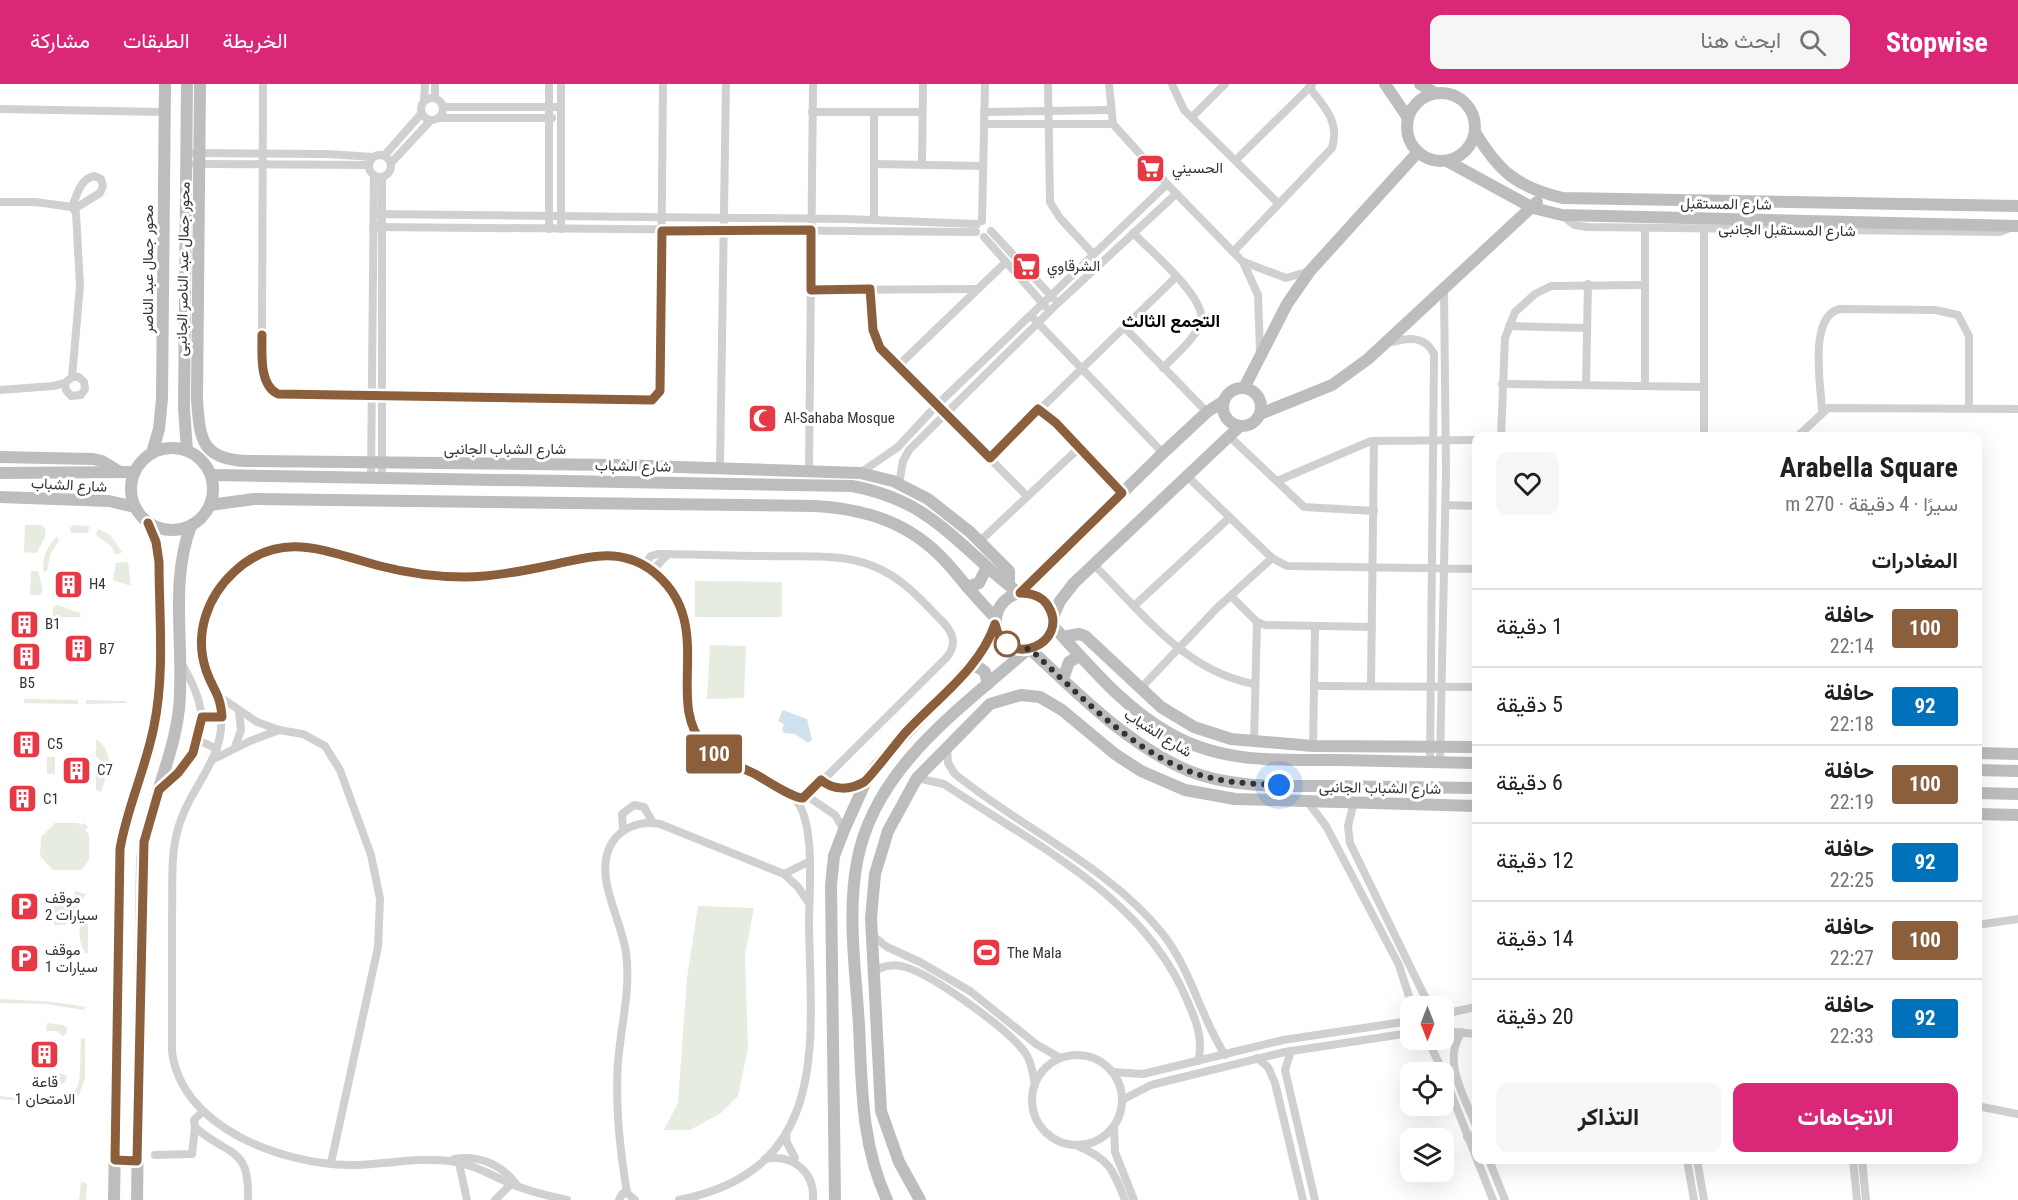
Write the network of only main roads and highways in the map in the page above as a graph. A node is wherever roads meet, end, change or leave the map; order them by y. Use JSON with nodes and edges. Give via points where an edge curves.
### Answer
{"nodes":[{"id":1,"x":165,"y":84,"type":"edge"},
{"id":2,"x":187,"y":84,"type":"edge"},
{"id":3,"x":200,"y":84,"type":"edge"},
{"id":4,"x":1385,"y":84,"type":"edge"},
{"id":5,"x":1420,"y":84,"type":"edge"},
{"id":6,"x":1436,"y":93,"type":"junction"},
{"id":7,"x":1408,"y":118,"type":"junction"},
{"id":8,"x":1475,"y":132,"type":"junction"},
{"id":9,"x":1418,"y":152,"type":"junction"},
{"id":10,"x":1447,"y":161,"type":"junction"},
{"id":11,"x":1545,"y":193,"type":"junction"},
{"id":12,"x":1762,"y":202,"type":"junction"},
{"id":13,"x":2018,"y":206,"type":"edge"},
{"id":14,"x":1533,"y":208,"type":"junction"},
{"id":15,"x":1763,"y":220,"type":"junction"},
{"id":16,"x":2016,"y":226,"type":"edge"},
{"id":17,"x":1244,"y":388,"type":"junction"},
{"id":18,"x":1224,"y":401,"type":"junction"},
{"id":19,"x":1260,"y":414,"type":"junction"},
{"id":20,"x":1240,"y":426,"type":"junction"},
{"id":21,"x":209,"y":450,"type":"joint"},
{"id":22,"x":188,"y":451,"type":"junction"},
{"id":23,"x":152,"y":453,"type":"junction"},
{"id":24,"x":0,"y":457,"type":"edge"},
{"id":25,"x":120,"y":472,"type":"junction"},
{"id":26,"x":135,"y":472,"type":"junction"},
{"id":27,"x":0,"y":473,"type":"edge"},
{"id":28,"x":211,"y":475,"type":"junction"},
{"id":29,"x":816,"y":483,"type":"junction"},
{"id":30,"x":0,"y":497,"type":"edge"},
{"id":31,"x":210,"y":505,"type":"junction"},
{"id":32,"x":815,"y":506,"type":"junction"},
{"id":33,"x":135,"y":507,"type":"junction"},
{"id":34,"x":148,"y":523,"type":"junction"},
{"id":35,"x":191,"y":526,"type":"junction"},
{"id":36,"x":987,"y":567,"type":"junction"},
{"id":37,"x":1009,"y":584,"type":"junction"},
{"id":38,"x":967,"y":587,"type":"junction"},
{"id":39,"x":1019,"y":593,"type":"junction"},
{"id":40,"x":995,"y":621,"type":"junction"},
{"id":41,"x":1052,"y":622,"type":"junction"},
{"id":42,"x":1063,"y":636,"type":"junction"},
{"id":43,"x":1028,"y":649,"type":"junction"},
{"id":44,"x":1079,"y":656,"type":"junction"},
{"id":45,"x":969,"y":667,"type":"junction"},
{"id":46,"x":1063,"y":679,"type":"junction"},
{"id":47,"x":988,"y":684,"type":"junction"},
{"id":48,"x":949,"y":718,"type":"junction"},
{"id":49,"x":958,"y":736,"type":"junction"},
{"id":50,"x":1472,"y":747,"type":"edge"},
{"id":51,"x":1982,"y":753,"type":"edge"},
{"id":52,"x":2018,"y":754,"type":"edge"},
{"id":53,"x":1472,"y":763,"type":"edge"},
{"id":54,"x":1982,"y":770,"type":"edge"},
{"id":55,"x":2018,"y":771,"type":"edge"},
{"id":56,"x":1472,"y":788,"type":"edge"},
{"id":57,"x":1982,"y":793,"type":"edge"},
{"id":58,"x":2018,"y":794,"type":"edge"},
{"id":59,"x":1472,"y":806,"type":"edge"},
{"id":60,"x":1982,"y":814,"type":"edge"},
{"id":61,"x":2018,"y":815,"type":"edge"},
{"id":62,"x":876,"y":1030,"type":"junction"},
{"id":63,"x":861,"y":1052,"type":"junction"},
{"id":64,"x":115,"y":1160,"type":"junction"},
{"id":65,"x":137,"y":1161,"type":"junction"},
{"id":66,"x":878,"y":1181,"type":"junction"},
{"id":67,"x":114,"y":1200,"type":"edge"},
{"id":68,"x":137,"y":1200,"type":"edge"},
{"id":69,"x":836,"y":1200,"type":"edge"},
{"id":70,"x":878,"y":1200,"type":"edge"},
{"id":71,"x":887,"y":1200,"type":"edge"},
{"id":72,"x":920,"y":1200,"type":"edge"}],
"edges":[{"from":1,"to":23,"type":"main road","name":"محور جمال عبد الناصر","via":[[162,399]]},
{"from":2,"to":22,"type":"main road","via":[[184,408]]},
{"from":3,"to":21,"type":"main road","name":"محور جمال عبد الناصر الجانبى","via":[[197,400],[200,436]]},
{"from":4,"to":7,"type":"main road"},
{"from":5,"to":6,"type":"main road"},
{"from":6,"to":7,"type":"main road","via":[[1419,101]]},
{"from":6,"to":8,"type":"main road","via":[[1451,94],[1464,101],[1473,113]]},
{"from":7,"to":9,"type":"main road","via":[[1407,133]]},
{"from":8,"to":10,"type":"main road","via":[[1464,153]]},
{"from":8,"to":11,"type":"main road","name":"شارع المستقبل","via":[[1496,165],[1525,186]]},
{"from":9,"to":10,"type":"main road","via":[[1431,160]]},
{"from":9,"to":17,"type":"main road","via":[[1310,271],[1287,304]]},
{"from":10,"to":14,"type":"main road","name":"شارع المستقبل"},
{"from":11,"to":12,"type":"main road","name":"شارع المستقبل","via":[[1572,199],[1710,195]]},
{"from":11,"to":14,"type":"main road"},
{"from":12,"to":13,"type":"main road","name":"شارع المستقبل","via":[[1800,196],[1911,197]]},
{"from":12,"to":15,"type":"main road"},
{"from":14,"to":15,"type":"main road","name":"شارع المستقبل","via":[[1562,215]]},
{"from":14,"to":19,"type":"main road","via":[[1387,343],[1337,382]]},
{"from":15,"to":16,"type":"main road","name":"شارع المستقبل"},
{"from":17,"to":18,"type":"main road","via":[[1230,393]]},
{"from":17,"to":19,"type":"main road","via":[[1259,398]]},
{"from":18,"to":20,"type":"main road","via":[[1227,419]]},
{"from":18,"to":39,"type":"main road","via":[[1206,412],[1162,453]]},
{"from":19,"to":20,"type":"main road","via":[[1252,423]]},
{"from":20,"to":41,"type":"main road","via":[[1065,593]]},
{"from":21,"to":37,"type":"main road","name":"شارع الشباب الجانبى","via":[[234,460],[720,467],[860,473],[899,484],[945,511],[1009,571]]},
{"from":22,"to":23,"type":"main road","via":[[164,449]]},
{"from":22,"to":28,"type":"main road","via":[[198,457]]},
{"from":23,"to":26,"type":"main road"},
{"from":24,"to":25,"type":"main road","via":[[93,459]]},
{"from":25,"to":26,"type":"main road","name":"شارع الشباب"},
{"from":25,"to":27,"type":"main road","name":"شارع الشباب"},
{"from":26,"to":33,"type":"main road"},
{"from":28,"to":29,"type":"main road","name":"شارع الشباب"},
{"from":28,"to":31,"type":"main road"},
{"from":29,"to":32,"type":"main road"},
{"from":29,"to":36,"type":"main road","name":"شارع الشباب","via":[[868,489],[915,506],[943,525]]},
{"from":30,"to":33,"type":"main road","name":"شارع الشباب","via":[[109,501]]},
{"from":31,"to":32,"type":"main road","via":[[254,499]]},
{"from":31,"to":35,"type":"main road"},
{"from":32,"to":38,"type":"main road","via":[[863,511],[906,529],[946,561]]},
{"from":33,"to":34,"type":"main road"},
{"from":34,"to":35,"type":"main road","via":[[169,530]]},
{"from":34,"to":64,"type":"main road","via":[[159,562],[159,684],[154,725],[129,803],[120,849]]},
{"from":35,"to":65,"type":"main road","via":[[182,560],[179,710],[148,823],[142,860]]},
{"from":36,"to":37,"type":"main road","name":"شارع الشباب"},
{"from":36,"to":38,"type":"main road","via":[[984,579]]},
{"from":37,"to":39,"type":"main road","name":"شارع الشباب"},
{"from":38,"to":40,"type":"main road"},
{"from":39,"to":40,"type":"main road","via":[[1003,602]]},
{"from":39,"to":41,"type":"main road","via":[[1041,598]]},
{"from":40,"to":43,"type":"main road","via":[[999,636],[1008,645]]},
{"from":40,"to":45,"type":"main road","via":[[979,656]]},
{"from":41,"to":42,"type":"main road","name":"شارع الشباب"},
{"from":41,"to":43,"type":"main road","via":[[1045,640]]},
{"from":42,"to":44,"type":"main road","name":"شارع الشباب"},
{"from":42,"to":50,"type":"main road","via":[[1085,636],[1161,707],[1194,727],[1230,739],[1313,746]]},
{"from":43,"to":46,"type":"main road","name":"شارع الشباب"},
{"from":43,"to":47,"type":"main road"},
{"from":44,"to":46,"type":"main road","via":[[1069,662]]},
{"from":44,"to":53,"type":"main road","name":"شارع الشباب","via":[[1152,722],[1212,752],[1251,759]]},
{"from":45,"to":47,"type":"main road","via":[[985,672]]},
{"from":45,"to":69,"type":"main road","via":[[905,732],[866,781],[834,856],[830,917]]},
{"from":46,"to":56,"type":"main road","name":"شارع الشباب","via":[[1138,741],[1205,777],[1295,786]]},
{"from":47,"to":48,"type":"main road"},
{"from":48,"to":49,"type":"main road"},
{"from":48,"to":63,"type":"main road","via":[[896,775],[862,840],[853,917]]},
{"from":49,"to":59,"type":"main road","name":"شارع الشباب الجانبى","via":[[990,704],[1021,695],[1040,697],[1141,771],[1185,790],[1235,799]]},
{"from":49,"to":62,"type":"main road","via":[[917,778],[896,812],[881,849],[875,874],[872,935]]},
{"from":51,"to":52,"type":"main road"},
{"from":54,"to":55,"type":"main road"},
{"from":57,"to":58,"type":"main road"},
{"from":60,"to":61,"type":"main road"},
{"from":62,"to":63,"type":"main road"},
{"from":62,"to":72,"type":"main road","via":[[880,1111],[899,1162]]},
{"from":63,"to":66,"type":"main road","via":[[866,1138]]},
{"from":64,"to":65,"type":"main road"},
{"from":64,"to":67,"type":"main road"},
{"from":65,"to":68,"type":"main road"},
{"from":66,"to":70,"type":"main road"},
{"from":66,"to":71,"type":"main road"}]}
